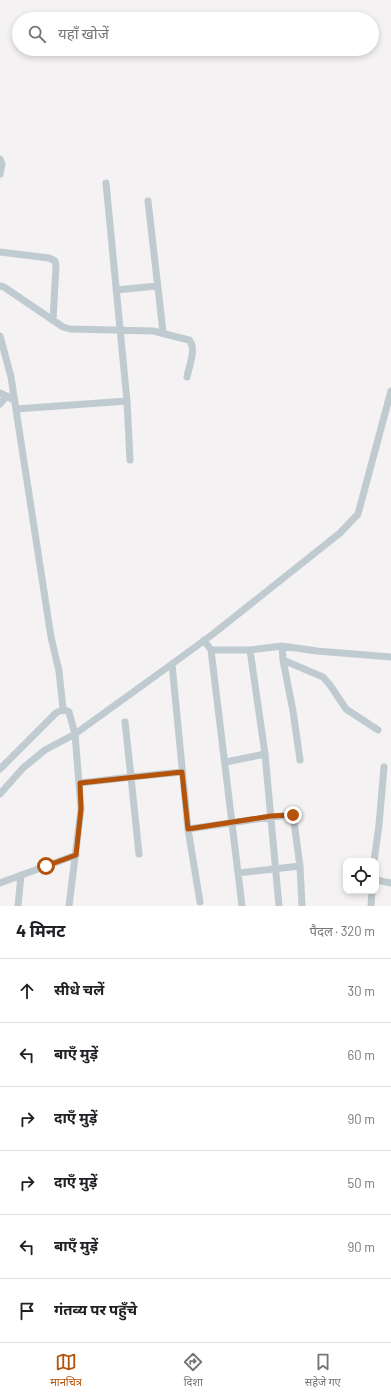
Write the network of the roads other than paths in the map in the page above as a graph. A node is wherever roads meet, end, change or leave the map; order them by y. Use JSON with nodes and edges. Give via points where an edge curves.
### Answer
{"nodes":[{"id":1,"x":0,"y":159,"type":"edge"},
{"id":2,"x":0,"y":174,"type":"edge"},
{"id":3,"x":106,"y":183,"type":"dead end"},
{"id":4,"x":148,"y":201,"type":"dead end"},
{"id":5,"x":0,"y":252,"type":"edge"},
{"id":6,"x":0,"y":286,"type":"edge"},
{"id":7,"x":157,"y":286,"type":"junction"},
{"id":8,"x":116,"y":290,"type":"junction"},
{"id":9,"x":53,"y":320,"type":"junction"},
{"id":10,"x":119,"y":329,"type":"junction"},
{"id":11,"x":163,"y":332,"type":"junction"},
{"id":12,"x":0,"y":336,"type":"edge"},
{"id":13,"x":187,"y":377,"type":"dead end"},
{"id":14,"x":391,"y":391,"type":"edge"},
{"id":15,"x":3,"y":395,"type":"edge"},
{"id":16,"x":14,"y":400,"type":"junction"},
{"id":17,"x":127,"y":401,"type":"junction"},
{"id":18,"x":0,"y":404,"type":"edge"},
{"id":19,"x":16,"y":409,"type":"junction"},
{"id":20,"x":130,"y":460,"type":"dead end"},
{"id":21,"x":204,"y":640,"type":"junction"},
{"id":22,"x":282,"y":646,"type":"junction"},
{"id":23,"x":211,"y":650,"type":"junction"},
{"id":24,"x":250,"y":650,"type":"junction"},
{"id":25,"x":391,"y":658,"type":"edge"},
{"id":26,"x":283,"y":660,"type":"junction"},
{"id":27,"x":172,"y":664,"type":"junction"},
{"id":28,"x":66,"y":711,"type":"junction"},
{"id":29,"x":125,"y":722,"type":"dead end"},
{"id":30,"x":378,"y":730,"type":"dead end"},
{"id":31,"x":74,"y":734,"type":"junction"},
{"id":32,"x":265,"y":754,"type":"junction"},
{"id":33,"x":300,"y":760,"type":"dead end"},
{"id":34,"x":226,"y":762,"type":"junction"},
{"id":35,"x":384,"y":766,"type":"dead end"},
{"id":36,"x":0,"y":769,"type":"edge"},
{"id":37,"x":182,"y":772,"type":"junction"},
{"id":38,"x":132,"y":778,"type":"junction"},
{"id":39,"x":80,"y":783,"type":"junction"},
{"id":40,"x":0,"y":794,"type":"edge"},
{"id":41,"x":271,"y":816,"type":"junction"},
{"id":42,"x":231,"y":822,"type":"junction"},
{"id":43,"x":188,"y":829,"type":"junction"},
{"id":44,"x":139,"y":854,"type":"dead end"},
{"id":45,"x":76,"y":855,"type":"junction"},
{"id":46,"x":374,"y":858,"type":"edge"},
{"id":47,"x":300,"y":866,"type":"junction"},
{"id":48,"x":276,"y":868,"type":"junction"},
{"id":49,"x":238,"y":873,"type":"junction"},
{"id":50,"x":21,"y":875,"type":"junction"},
{"id":51,"x":379,"y":881,"type":"edge"},
{"id":52,"x":0,"y":883,"type":"edge"},
{"id":53,"x":391,"y":883,"type":"edge"},
{"id":54,"x":372,"y":894,"type":"edge"},
{"id":55,"x":200,"y":902,"type":"dead end"},
{"id":56,"x":18,"y":906,"type":"edge"},
{"id":57,"x":69,"y":906,"type":"edge"},
{"id":58,"x":242,"y":906,"type":"edge"},
{"id":59,"x":279,"y":906,"type":"edge"},
{"id":60,"x":302,"y":906,"type":"edge"},
{"id":61,"x":371,"y":906,"type":"edge"}],
"edges":[{"from":1,"to":2,"type":"street"},
{"from":3,"to":8,"type":"street"},
{"from":4,"to":7,"type":"street"},
{"from":5,"to":9,"type":"street","via":[[55,261]]},
{"from":6,"to":9,"type":"street"},
{"from":7,"to":8,"type":"street"},
{"from":7,"to":11,"type":"street"},
{"from":8,"to":10,"type":"street"},
{"from":9,"to":10,"type":"street","via":[[63,327],[70,328]]},
{"from":10,"to":11,"type":"street"},
{"from":10,"to":17,"type":"street"},
{"from":11,"to":13,"type":"street","via":[[192,343]]},
{"from":12,"to":16,"type":"street"},
{"from":14,"to":21,"type":"street","via":[[358,514],[340,533]]},
{"from":15,"to":16,"type":"street"},
{"from":15,"to":18,"type":"street"},
{"from":16,"to":19,"type":"street"},
{"from":17,"to":19,"type":"street"},
{"from":17,"to":20,"type":"street"},
{"from":19,"to":28,"type":"street","via":[[51,638]]},
{"from":21,"to":23,"type":"street"},
{"from":21,"to":27,"type":"street"},
{"from":22,"to":24,"type":"street"},
{"from":22,"to":25,"type":"street"},
{"from":22,"to":26,"type":"street"},
{"from":23,"to":24,"type":"street"},
{"from":23,"to":34,"type":"street"},
{"from":24,"to":32,"type":"street"},
{"from":26,"to":30,"type":"street","via":[[323,677],[346,709]]},
{"from":26,"to":33,"type":"street"},
{"from":27,"to":31,"type":"street"},
{"from":27,"to":37,"type":"street"},
{"from":28,"to":31,"type":"street","via":[[72,721]]},
{"from":28,"to":36,"type":"street","via":[[56,713]]},
{"from":29,"to":38,"type":"street"},
{"from":31,"to":39,"type":"street"},
{"from":31,"to":40,"type":"street","via":[[40,754],[23,768]]},
{"from":32,"to":34,"type":"street"},
{"from":32,"to":41,"type":"street"},
{"from":34,"to":42,"type":"street"},
{"from":35,"to":46,"type":"street"},
{"from":37,"to":38,"type":"street"},
{"from":37,"to":43,"type":"street"},
{"from":38,"to":39,"type":"street"},
{"from":38,"to":44,"type":"street"},
{"from":39,"to":45,"type":"street","via":[[81,809]]},
{"from":41,"to":42,"type":"street"},
{"from":41,"to":47,"type":"street","via":[[293,815]]},
{"from":41,"to":48,"type":"street"},
{"from":42,"to":43,"type":"street"},
{"from":42,"to":49,"type":"street"},
{"from":43,"to":55,"type":"street"},
{"from":45,"to":50,"type":"street"},
{"from":45,"to":57,"type":"street"},
{"from":47,"to":48,"type":"street"},
{"from":47,"to":60,"type":"street"},
{"from":48,"to":49,"type":"street"},
{"from":48,"to":59,"type":"street"},
{"from":49,"to":58,"type":"street"},
{"from":50,"to":52,"type":"street"},
{"from":50,"to":56,"type":"street"},
{"from":51,"to":53,"type":"street"},
{"from":54,"to":61,"type":"street"}]}
